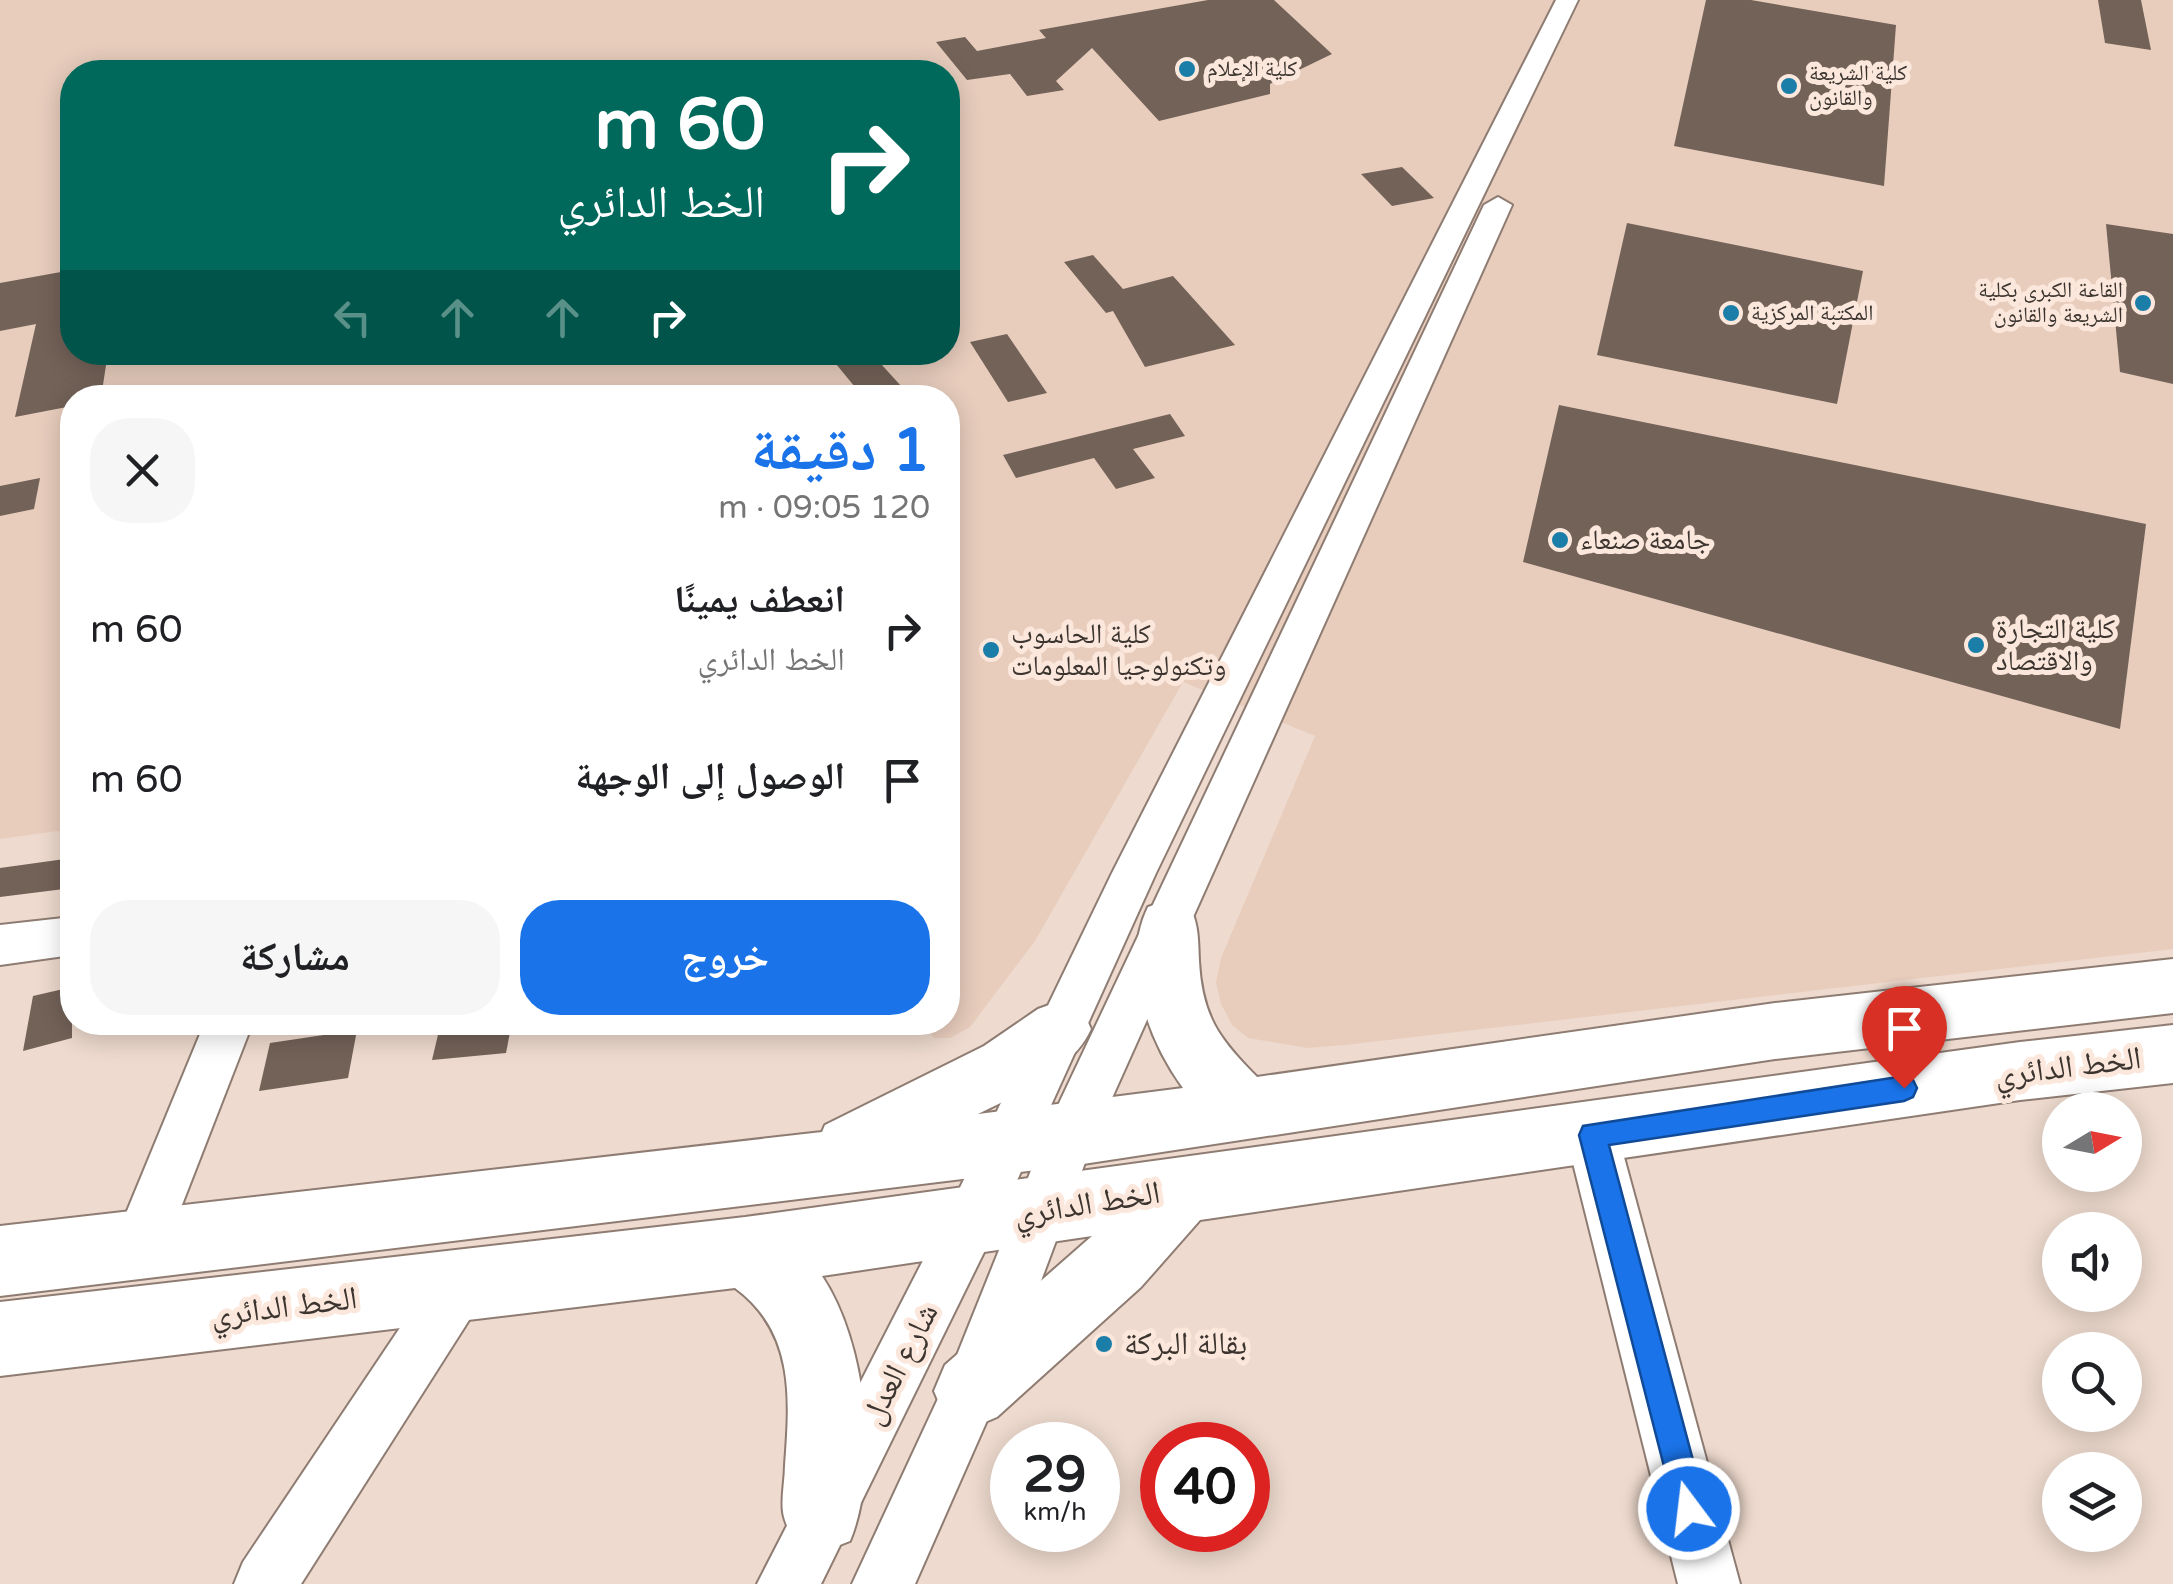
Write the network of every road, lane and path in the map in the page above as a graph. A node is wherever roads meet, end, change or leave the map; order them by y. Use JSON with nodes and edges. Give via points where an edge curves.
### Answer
{"nodes":[{"id":1,"x":1567,"y":0,"type":"edge"},
{"id":2,"x":1593,"y":0,"type":"edge"},
{"id":3,"x":1246,"y":653,"type":"junction"},
{"id":4,"x":1283,"y":670,"type":"junction"},
{"id":5,"x":1170,"y":925,"type":"junction"},
{"id":6,"x":60,"y":938,"type":"edge"},
{"id":7,"x":0,"y":945,"type":"edge"},
{"id":8,"x":2173,"y":986,"type":"edge"},
{"id":9,"x":1060,"y":1030,"type":"junction"},
{"id":10,"x":224,"y":1035,"type":"edge"},
{"id":11,"x":2173,"y":1054,"type":"edge"},
{"id":12,"x":1244,"y":1109,"type":"junction"},
{"id":13,"x":1592,"y":1135,"type":"junction"},
{"id":14,"x":1039,"y":1138,"type":"junction"},
{"id":15,"x":814,"y":1164,"type":"junction"},
{"id":16,"x":1182,"y":1189,"type":"junction"},
{"id":17,"x":1040,"y":1212,"type":"junction"},
{"id":18,"x":972,"y":1220,"type":"junction"},
{"id":19,"x":140,"y":1245,"type":"junction"},
{"id":20,"x":745,"y":1252,"type":"junction"},
{"id":21,"x":0,"y":1262,"type":"edge"},
{"id":22,"x":458,"y":1287,"type":"junction"},
{"id":23,"x":0,"y":1339,"type":"edge"},
{"id":24,"x":971,"y":1390,"type":"junction"},
{"id":25,"x":822,"y":1513,"type":"junction"},
{"id":26,"x":264,"y":1584,"type":"edge"},
{"id":27,"x":788,"y":1584,"type":"edge"},
{"id":28,"x":883,"y":1584,"type":"edge"},
{"id":29,"x":1708,"y":1584,"type":"edge"}],
"edges":[{"from":1,"to":3,"type":"street"},
{"from":2,"to":4,"type":"street"},
{"from":3,"to":4,"type":"street"},
{"from":3,"to":9,"type":"street"},
{"from":4,"to":5,"type":"street"},
{"from":5,"to":12,"type":"main road","via":[[1172,1006],[1183,1041]]},
{"from":5,"to":14,"type":"street"},
{"from":6,"to":7,"type":"street"},
{"from":8,"to":12,"type":"main road","via":[[1775,1031]]},
{"from":9,"to":14,"type":"street"},
{"from":9,"to":15,"type":"main road","via":[[1007,1066]]},
{"from":10,"to":19,"type":"street"},
{"from":11,"to":13,"type":"main road","name":"الخط الدائري"},
{"from":12,"to":14,"type":"main road"},
{"from":13,"to":16,"type":"main road","name":"الخط الدائري"},
{"from":13,"to":29,"type":"street"},
{"from":14,"to":15,"type":"main road"},
{"from":14,"to":17,"type":"street"},
{"from":14,"to":18,"type":"street","name":"شارع العدل"},
{"from":15,"to":19,"type":"main road"},
{"from":16,"to":17,"type":"main road","name":"الخط الدائري"},
{"from":16,"to":24,"type":"main road","via":[[1116,1262]]},
{"from":17,"to":18,"type":"main road","name":"الخط الدائري"},
{"from":17,"to":24,"type":"street"},
{"from":18,"to":20,"type":"main road","name":"الخط الدائري"},
{"from":18,"to":25,"type":"street","name":"شارع العدل"},
{"from":19,"to":21,"type":"main road"},
{"from":20,"to":22,"type":"main road","name":"الخط الدائري"},
{"from":20,"to":25,"type":"main road","via":[[786,1284],[813,1326],[826,1395]]},
{"from":22,"to":23,"type":"main road","name":"الخط الدائري"},
{"from":22,"to":26,"type":"street"},
{"from":24,"to":28,"type":"street"},
{"from":25,"to":27,"type":"street","name":"شارع العدل"}]}
